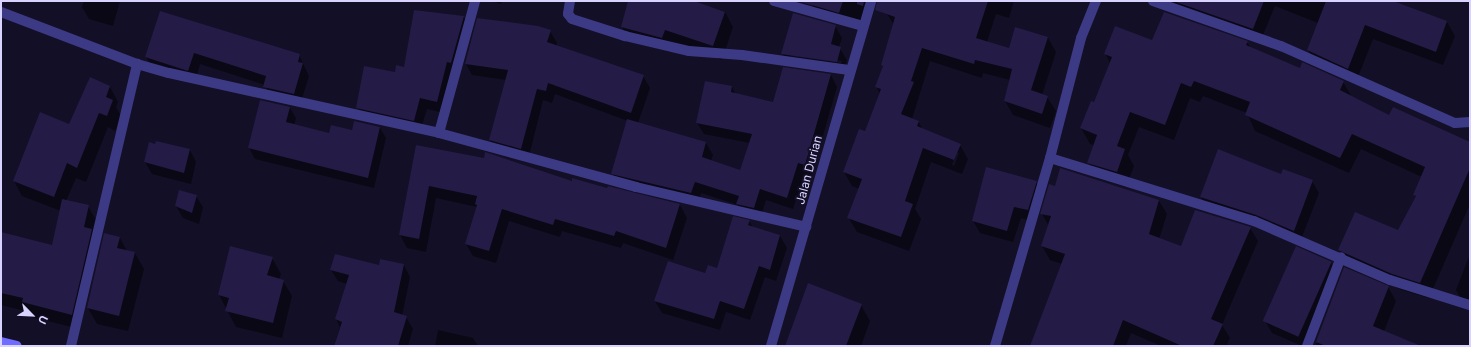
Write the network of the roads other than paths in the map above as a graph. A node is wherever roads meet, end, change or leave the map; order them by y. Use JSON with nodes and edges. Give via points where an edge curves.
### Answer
{"nodes":[{"id":1,"x":475,"y":1,"type":"edge"},
{"id":2,"x":570,"y":1,"type":"edge"},
{"id":3,"x":774,"y":1,"type":"edge"},
{"id":4,"x":871,"y":1,"type":"edge"},
{"id":5,"x":1096,"y":1,"type":"edge"},
{"id":6,"x":1153,"y":1,"type":"edge"},
{"id":7,"x":1,"y":12,"type":"edge"},
{"id":8,"x":863,"y":26,"type":"junction"},
{"id":9,"x":137,"y":64,"type":"junction"},
{"id":10,"x":849,"y":70,"type":"junction"},
{"id":11,"x":1470,"y":122,"type":"edge"},
{"id":12,"x":439,"y":133,"type":"junction"},
{"id":13,"x":1050,"y":158,"type":"junction"},
{"id":14,"x":806,"y":227,"type":"junction"},
{"id":15,"x":1340,"y":257,"type":"junction"},
{"id":16,"x":1470,"y":305,"type":"edge"},
{"id":17,"x":1,"y":342,"type":"edge"},
{"id":18,"x":17,"y":346,"type":"edge"},
{"id":19,"x":71,"y":346,"type":"edge"},
{"id":20,"x":771,"y":346,"type":"edge"},
{"id":21,"x":995,"y":346,"type":"edge"},
{"id":22,"x":1307,"y":346,"type":"edge"}],
"edges":[{"from":1,"to":12,"type":"street"},
{"from":2,"to":10,"type":"street","via":[[568,14],[572,19],[625,36],[689,51],[742,55]]},
{"from":3,"to":8,"type":"street"},
{"from":4,"to":8,"type":"street","name":"Jalan Durian"},
{"from":5,"to":13,"type":"street","via":[[1080,38]]},
{"from":6,"to":11,"type":"street","via":[[1281,46],[1455,123]]},
{"from":7,"to":9,"type":"street"},
{"from":8,"to":10,"type":"street","name":"Jalan Durian"},
{"from":9,"to":12,"type":"street"},
{"from":9,"to":19,"type":"street"},
{"from":10,"to":14,"type":"street","name":"Jalan Durian"},
{"from":12,"to":14,"type":"street","via":[[636,187]]},
{"from":13,"to":15,"type":"street","via":[[1254,221]]},
{"from":13,"to":21,"type":"street"},
{"from":14,"to":20,"type":"street","name":"Jalan Durian"},
{"from":15,"to":16,"type":"street","via":[[1390,280]]},
{"from":15,"to":22,"type":"street"},
{"from":17,"to":18,"type":"street"}]}
